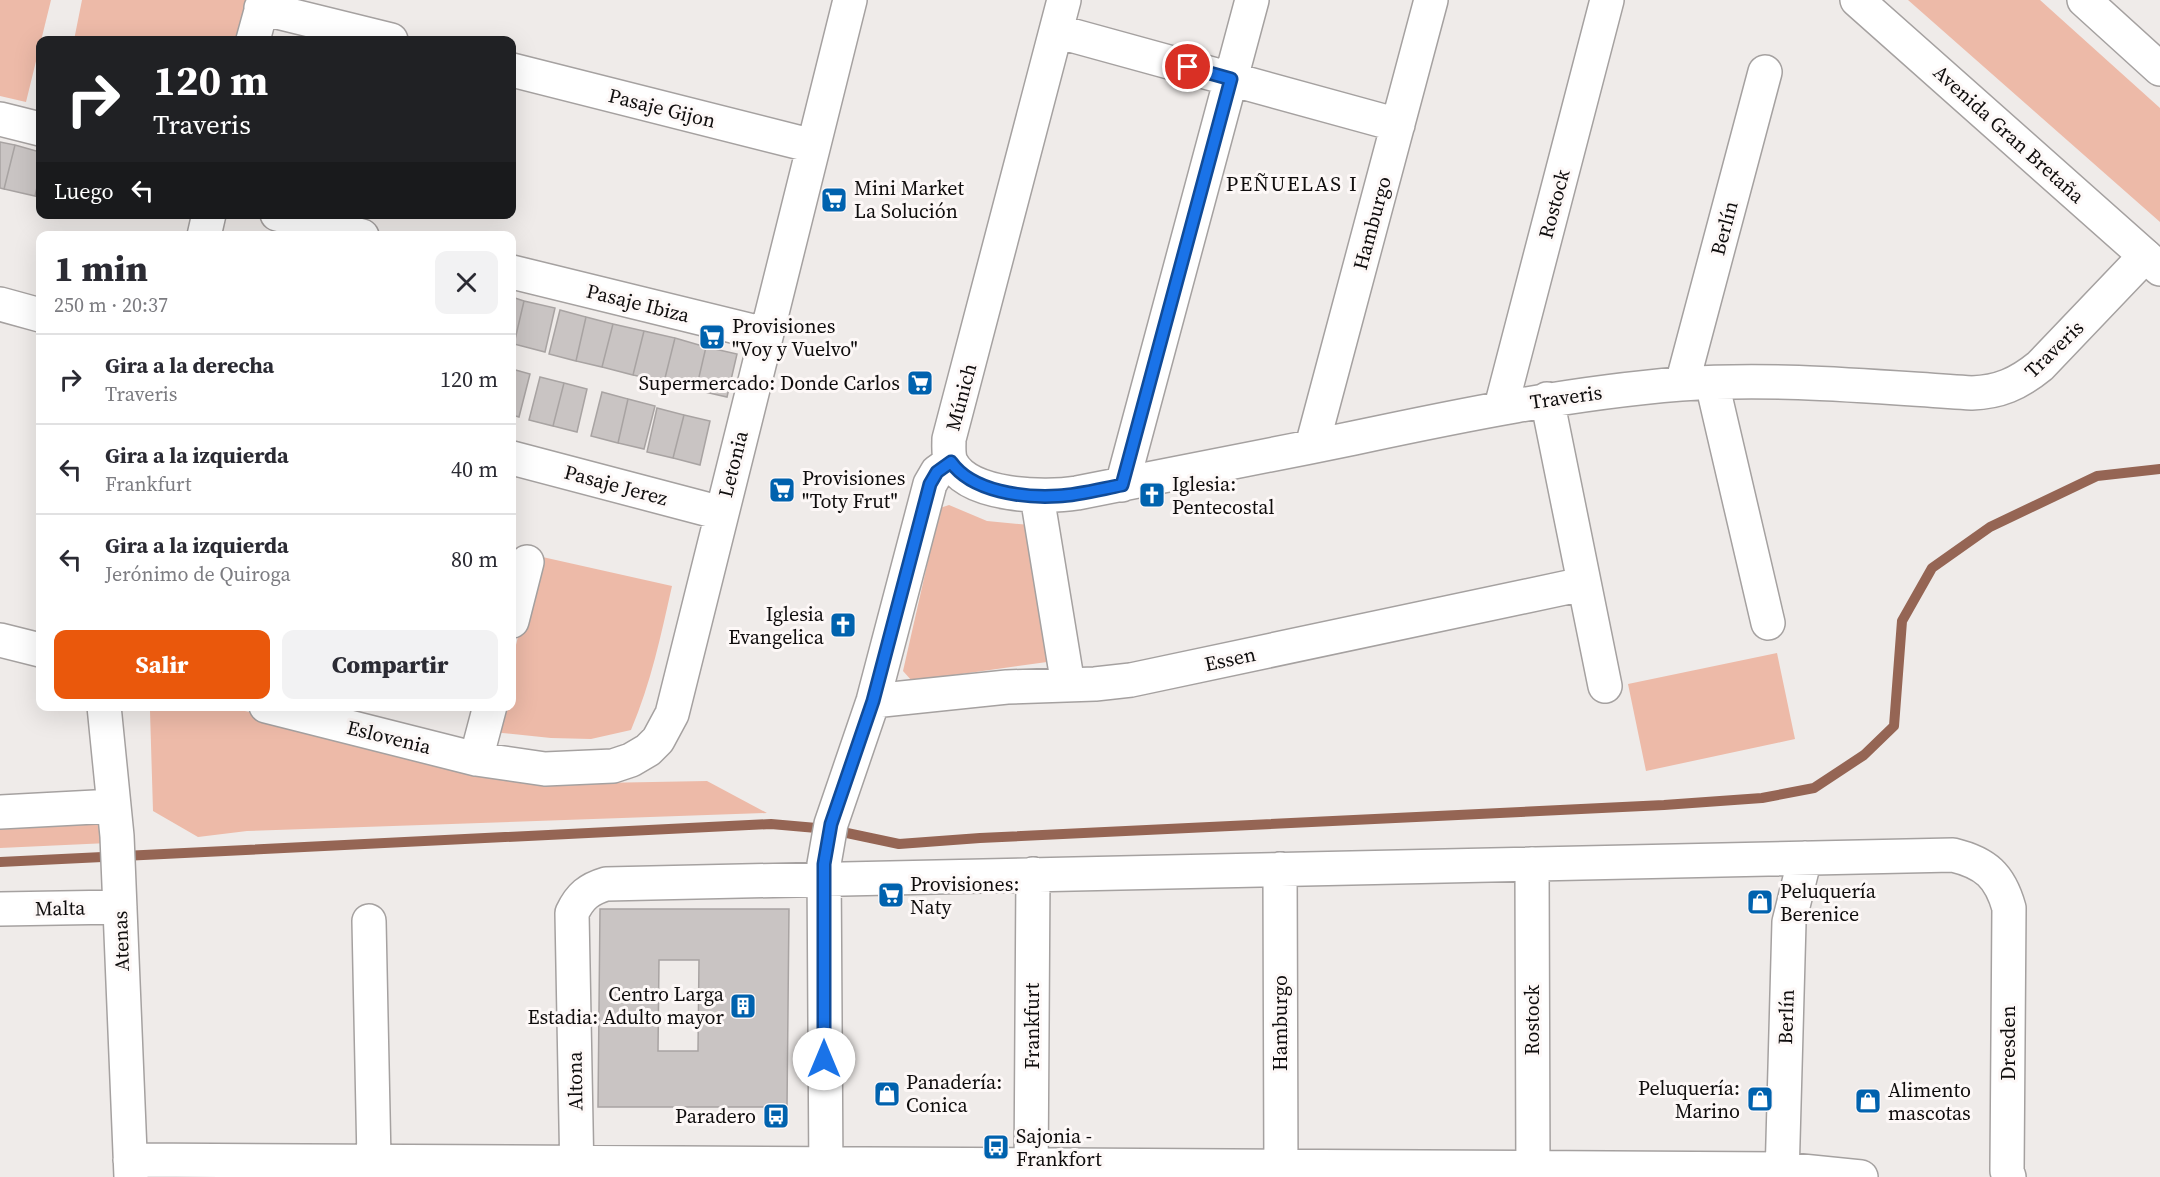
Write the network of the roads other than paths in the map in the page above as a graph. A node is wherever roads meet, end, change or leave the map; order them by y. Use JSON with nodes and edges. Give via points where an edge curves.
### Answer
{"nodes":[{"id":1,"x":850,"y":0,"type":"edge"},
{"id":2,"x":1064,"y":0,"type":"edge"},
{"id":3,"x":1252,"y":0,"type":"edge"},
{"id":4,"x":1431,"y":0,"type":"edge"},
{"id":5,"x":1607,"y":0,"type":"edge"},
{"id":6,"x":1857,"y":0,"type":"edge"},
{"id":7,"x":2084,"y":0,"type":"edge"},
{"id":8,"x":262,"y":4,"type":"edge"},
{"id":9,"x":1056,"y":31,"type":"junction"},
{"id":10,"x":254,"y":36,"type":"edge"},
{"id":11,"x":378,"y":36,"type":"edge"},
{"id":12,"x":2160,"y":69,"type":"edge"},
{"id":13,"x":516,"y":71,"type":"edge"},
{"id":14,"x":1766,"y":72,"type":"dead end"},
{"id":15,"x":1231,"y":79,"type":"junction"},
{"id":16,"x":0,"y":118,"type":"edge"},
{"id":17,"x":1398,"y":125,"type":"junction"},
{"id":18,"x":36,"y":128,"type":"edge"},
{"id":19,"x":813,"y":146,"type":"junction"},
{"id":20,"x":296,"y":219,"type":"edge"},
{"id":21,"x":343,"y":231,"type":"edge"},
{"id":22,"x":2153,"y":262,"type":"edge"},
{"id":23,"x":516,"y":273,"type":"edge"},
{"id":24,"x":0,"y":304,"type":"edge"},
{"id":25,"x":36,"y":314,"type":"edge"},
{"id":26,"x":765,"y":334,"type":"junction"},
{"id":27,"x":1697,"y":384,"type":"junction"},
{"id":28,"x":1547,"y":399,"type":"junction"},
{"id":29,"x":1501,"y":407,"type":"junction"},
{"id":30,"x":1312,"y":446,"type":"junction"},
{"id":31,"x":516,"y":459,"type":"edge"},
{"id":32,"x":951,"y":462,"type":"junction"},
{"id":33,"x":1122,"y":485,"type":"junction"},
{"id":34,"x":1037,"y":496,"type":"junction"},
{"id":35,"x":721,"y":513,"type":"junction"},
{"id":36,"x":527,"y":562,"type":"dead end"},
{"id":37,"x":1583,"y":584,"type":"junction"},
{"id":38,"x":516,"y":605,"type":"edge"},
{"id":39,"x":1768,"y":623,"type":"dead end"},
{"id":40,"x":0,"y":640,"type":"edge"},
{"id":41,"x":36,"y":649,"type":"edge"},
{"id":42,"x":1068,"y":685,"type":"junction"},
{"id":43,"x":1605,"y":686,"type":"dead end"},
{"id":44,"x":873,"y":701,"type":"junction"},
{"id":45,"x":104,"y":711,"type":"edge"},
{"id":46,"x":303,"y":711,"type":"edge"},
{"id":47,"x":488,"y":711,"type":"edge"},
{"id":48,"x":476,"y":759,"type":"junction"},
{"id":49,"x":0,"y":812,"type":"edge"},
{"id":50,"x":115,"y":821,"type":"junction"},
{"id":51,"x":1805,"y":858,"type":"junction"},
{"id":52,"x":1532,"y":864,"type":"junction"},
{"id":53,"x":1280,"y":869,"type":"junction"},
{"id":54,"x":824,"y":872,"type":"junction"},
{"id":55,"x":1033,"y":874,"type":"junction"},
{"id":56,"x":120,"y":895,"type":"junction"},
{"id":57,"x":0,"y":909,"type":"edge"},
{"id":58,"x":369,"y":921,"type":"dead end"},
{"id":59,"x":374,"y":1161,"type":"junction"},
{"id":60,"x":130,"y":1168,"type":"edge"},
{"id":61,"x":577,"y":1170,"type":"edge"},
{"id":62,"x":825,"y":1170,"type":"edge"},
{"id":63,"x":1031,"y":1171,"type":"edge"},
{"id":64,"x":1281,"y":1172,"type":"edge"},
{"id":65,"x":1533,"y":1172,"type":"edge"},
{"id":66,"x":1782,"y":1173,"type":"edge"},
{"id":67,"x":1861,"y":1177,"type":"edge"},
{"id":68,"x":2009,"y":1177,"type":"edge"}],
"edges":[{"from":1,"to":19,"type":"street","name":"Letonia"},
{"from":2,"to":9,"type":"street","name":"Múnich"},
{"from":3,"to":15,"type":"street"},
{"from":4,"to":17,"type":"street","name":"Hamburgo"},
{"from":5,"to":29,"type":"street","name":"Rostock"},
{"from":6,"to":22,"type":"street","name":"Avenida Gran Bretaña"},
{"from":7,"to":12,"type":"street"},
{"from":8,"to":10,"type":"street"},
{"from":8,"to":11,"type":"street"},
{"from":9,"to":15,"type":"street"},
{"from":9,"to":32,"type":"street","name":"Múnich","via":[[950,439]]},
{"from":13,"to":19,"type":"street","name":"Pasaje Gijon"},
{"from":14,"to":27,"type":"street","name":"Berlín"},
{"from":15,"to":17,"type":"street"},
{"from":15,"to":33,"type":"street"},
{"from":16,"to":18,"type":"street"},
{"from":17,"to":30,"type":"street","name":"Hamburgo"},
{"from":19,"to":26,"type":"street","name":"Letonia"},
{"from":20,"to":21,"type":"street"},
{"from":22,"to":27,"type":"street","name":"Traveris","via":[[2040,366],[2009,387],[1971,393],[1832,384]]},
{"from":23,"to":26,"type":"street","name":"Pasaje Ibiza"},
{"from":24,"to":25,"type":"street"},
{"from":26,"to":35,"type":"street","name":"Letonia"},
{"from":27,"to":28,"type":"street","name":"Traveris"},
{"from":27,"to":39,"type":"street","name":"Berlín"},
{"from":28,"to":29,"type":"street","name":"Traveris"},
{"from":28,"to":37,"type":"street"},
{"from":29,"to":30,"type":"street","name":"Traveris"},
{"from":30,"to":33,"type":"street","name":"Traveris"},
{"from":31,"to":35,"type":"street","name":"Pasaje Jerez"},
{"from":32,"to":34,"type":"street","name":"Traveris","via":[[976,483]]},
{"from":32,"to":44,"type":"street","via":[[937,472],[930,484]]},
{"from":33,"to":34,"type":"street","name":"Traveris","via":[[1077,494]]},
{"from":34,"to":42,"type":"street"},
{"from":35,"to":48,"type":"street","name":"Letonia","via":[[672,714],[658,740],[631,760],[613,766],[571,770],[518,767]]},
{"from":36,"to":38,"type":"street"},
{"from":37,"to":42,"type":"street","name":"Essen","via":[[1131,680]]},
{"from":37,"to":43,"type":"street"},
{"from":40,"to":41,"type":"street"},
{"from":42,"to":44,"type":"street","name":"Essen"},
{"from":44,"to":54,"type":"street","via":[[831,824]]},
{"from":45,"to":50,"type":"street","name":"Atenas"},
{"from":46,"to":48,"type":"street","name":"Eslovenia"},
{"from":47,"to":48,"type":"street"},
{"from":49,"to":50,"type":"street"},
{"from":50,"to":56,"type":"street","name":"Atenas"},
{"from":51,"to":52,"type":"street"},
{"from":51,"to":66,"type":"street","name":"Berlín","via":[[1789,922]]},
{"from":51,"to":68,"type":"street","name":"Dresden","via":[[1953,855],[1985,868],[1997,879],[2009,908]]},
{"from":52,"to":53,"type":"street"},
{"from":52,"to":65,"type":"street","name":"Rostock"},
{"from":53,"to":55,"type":"street"},
{"from":53,"to":64,"type":"street","name":"Hamburgo"},
{"from":54,"to":55,"type":"street"},
{"from":54,"to":61,"type":"street","name":"Altona","via":[[606,884],[584,894],[572,912]]},
{"from":54,"to":62,"type":"street"},
{"from":55,"to":63,"type":"street","name":"Frankfurt"},
{"from":56,"to":57,"type":"street","name":"Malta"},
{"from":56,"to":60,"type":"street","name":"Atenas"},
{"from":58,"to":59,"type":"street"},
{"from":59,"to":60,"type":"street"},
{"from":59,"to":61,"type":"street"},
{"from":61,"to":62,"type":"street"},
{"from":62,"to":63,"type":"street"},
{"from":63,"to":64,"type":"street"},
{"from":64,"to":65,"type":"street"},
{"from":65,"to":66,"type":"street"},
{"from":66,"to":67,"type":"street"}]}
